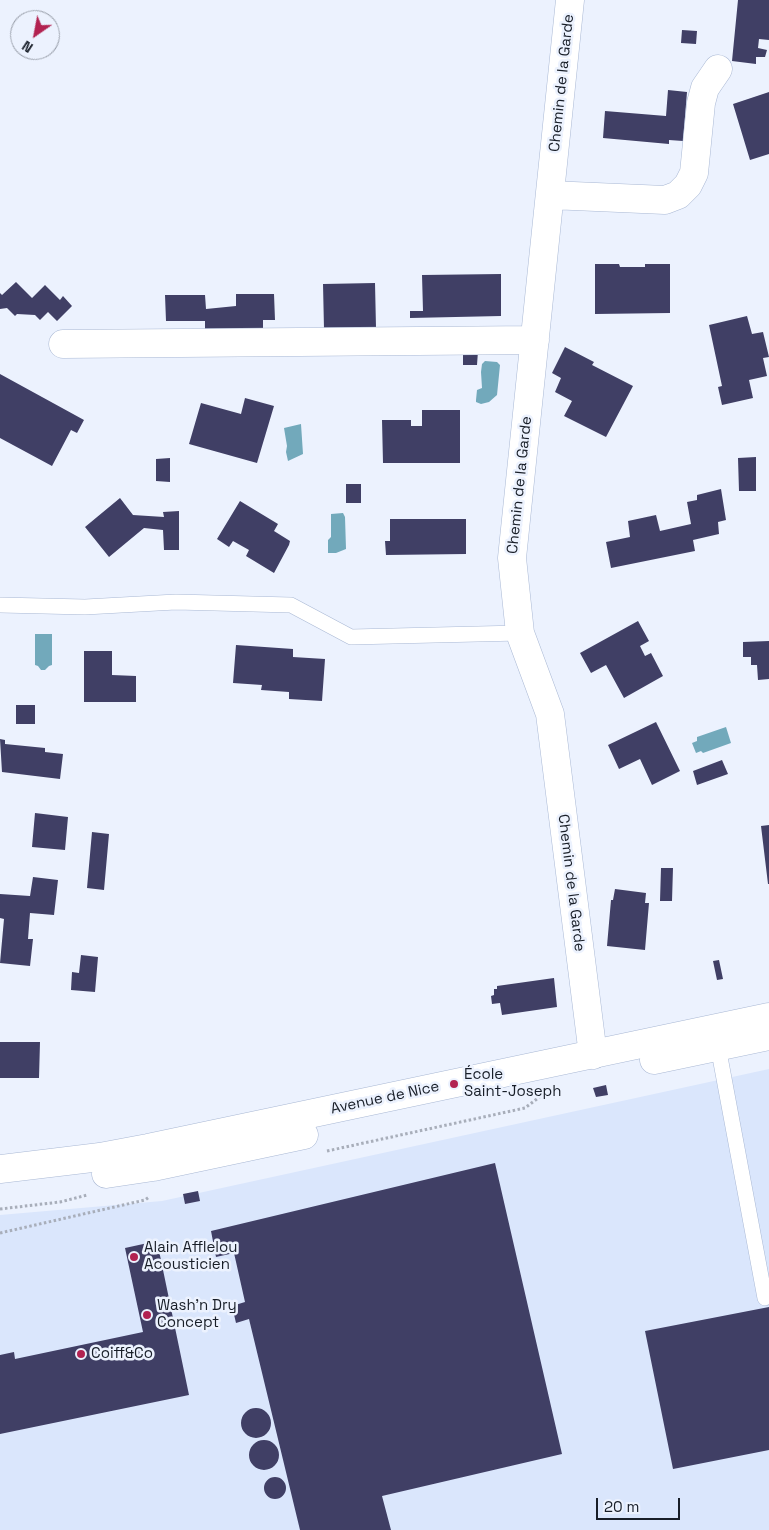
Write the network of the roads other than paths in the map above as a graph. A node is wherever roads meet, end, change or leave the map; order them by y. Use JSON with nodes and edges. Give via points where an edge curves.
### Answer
{"nodes":[{"id":1,"x":570,"y":0,"type":"edge"},
{"id":2,"x":718,"y":68,"type":"dead end"},
{"id":3,"x":550,"y":196,"type":"junction"},
{"id":4,"x":535,"y":340,"type":"junction"},
{"id":5,"x":63,"y":344,"type":"dead end"},
{"id":6,"x":0,"y":605,"type":"edge"},
{"id":7,"x":520,"y":634,"type":"junction"},
{"id":8,"x":769,"y":1017,"type":"edge"},
{"id":9,"x":769,"y":1036,"type":"edge"},
{"id":10,"x":716,"y":1037,"type":"junction"},
{"id":11,"x":593,"y":1055,"type":"junction"},
{"id":12,"x":0,"y":1169,"type":"edge"},
{"id":13,"x":0,"y":1186,"type":"edge"},
{"id":14,"x":765,"y":1298,"type":"dead end"}],
"edges":[{"from":1,"to":3,"type":"street","name":"Chemin de la Garde"},
{"from":2,"to":3,"type":"street","via":[[705,88],[701,103],[694,174],[678,194],[665,200]]},
{"from":3,"to":4,"type":"street","name":"Chemin de la Garde"},
{"from":4,"to":5,"type":"street"},
{"from":4,"to":7,"type":"street","name":"Chemin de la Garde","via":[[512,558]]},
{"from":6,"to":7,"type":"lane","via":[[85,607],[176,602],[291,605],[351,637]]},
{"from":7,"to":11,"type":"street","name":"Chemin de la Garde","via":[[550,714]]},
{"from":8,"to":10,"type":"street","name":"Avenue de Nice"},
{"from":9,"to":10,"type":"street","name":"Avenue de Nice"},
{"from":10,"to":11,"type":"street","name":"Avenue de Nice"},
{"from":10,"to":13,"type":"street","name":"Avenue de Nice","via":[[153,1167]]},
{"from":10,"to":14,"type":"lane"},
{"from":11,"to":12,"type":"street","name":"Avenue de Nice","via":[[109,1156]]}]}
